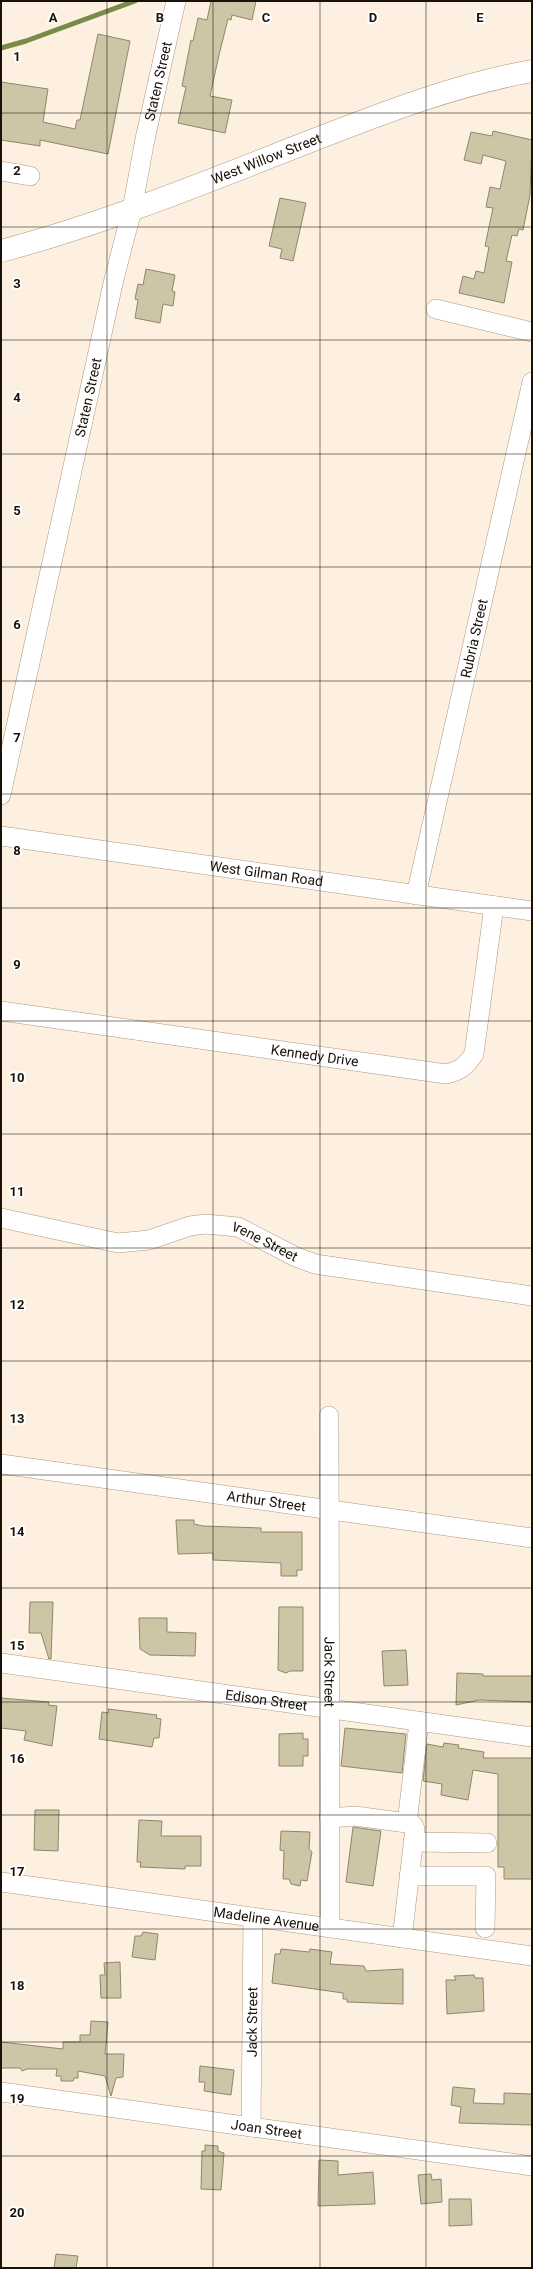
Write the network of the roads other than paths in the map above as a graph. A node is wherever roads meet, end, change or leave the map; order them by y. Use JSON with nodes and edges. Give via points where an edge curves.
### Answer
{"nodes":[{"id":1,"x":176,"y":1,"type":"edge"},
{"id":2,"x":532,"y":71,"type":"edge"},
{"id":3,"x":1,"y":171,"type":"edge"},
{"id":4,"x":30,"y":176,"type":"dead end"},
{"id":5,"x":132,"y":210,"type":"junction"},
{"id":6,"x":1,"y":251,"type":"edge"},
{"id":7,"x":436,"y":309,"type":"dead end"},
{"id":8,"x":532,"y":332,"type":"edge"},
{"id":9,"x":532,"y":382,"type":"edge"},
{"id":10,"x":1,"y":795,"type":"edge"},
{"id":11,"x":1,"y":836,"type":"edge"},
{"id":12,"x":416,"y":895,"type":"junction"},
{"id":13,"x":494,"y":906,"type":"junction"},
{"id":14,"x":532,"y":911,"type":"edge"},
{"id":15,"x":1,"y":1010,"type":"edge"},
{"id":16,"x":1,"y":1218,"type":"edge"},
{"id":17,"x":532,"y":1296,"type":"edge"},
{"id":18,"x":329,"y":1416,"type":"dead end"},
{"id":19,"x":1,"y":1464,"type":"edge"},
{"id":20,"x":329,"y":1509,"type":"junction"},
{"id":21,"x":532,"y":1538,"type":"edge"},
{"id":22,"x":1,"y":1663,"type":"edge"},
{"id":23,"x":328,"y":1709,"type":"junction"},
{"id":24,"x":419,"y":1722,"type":"junction"},
{"id":25,"x":532,"y":1737,"type":"edge"},
{"id":26,"x":329,"y":1818,"type":"junction"},
{"id":27,"x":407,"y":1823,"type":"junction"},
{"id":28,"x":413,"y":1842,"type":"junction"},
{"id":29,"x":487,"y":1843,"type":"dead end"},
{"id":30,"x":409,"y":1876,"type":"junction"},
{"id":31,"x":1,"y":1882,"type":"edge"},
{"id":32,"x":253,"y":1917,"type":"junction"},
{"id":33,"x":330,"y":1928,"type":"junction"},
{"id":34,"x":485,"y":1928,"type":"dead end"},
{"id":35,"x":402,"y":1938,"type":"junction"},
{"id":36,"x":532,"y":1956,"type":"edge"},
{"id":37,"x":1,"y":2092,"type":"edge"},
{"id":38,"x":251,"y":2127,"type":"junction"},
{"id":39,"x":532,"y":2166,"type":"edge"}],
"edges":[{"from":1,"to":5,"type":"street","name":"Staten Street"},
{"from":2,"to":5,"type":"main road","name":"West Willow Street","via":[[426,98]]},
{"from":3,"to":4,"type":"street"},
{"from":5,"to":6,"type":"main road","name":"West Willow Street"},
{"from":5,"to":10,"type":"street","name":"Staten Street","via":[[114,279]]},
{"from":7,"to":8,"type":"street"},
{"from":9,"to":12,"type":"street","name":"Rubria Street"},
{"from":11,"to":12,"type":"street","name":"West Gilman Road"},
{"from":12,"to":13,"type":"street","name":"West Gilman Road"},
{"from":13,"to":14,"type":"street","name":"West Gilman Road"},
{"from":13,"to":15,"type":"street","name":"Kennedy Drive","via":[[474,1054],[467,1065],[446,1074]]},
{"from":16,"to":17,"type":"street","name":"Irene Street","via":[[118,1243],[149,1240],[190,1226],[206,1224],[238,1227],[315,1264]]},
{"from":18,"to":20,"type":"street","name":"Jack Street"},
{"from":19,"to":20,"type":"street","name":"Arthur Street"},
{"from":20,"to":21,"type":"street","name":"Arthur Street"},
{"from":20,"to":23,"type":"street","name":"Jack Street"},
{"from":22,"to":23,"type":"street","name":"Edison Street"},
{"from":23,"to":24,"type":"street","name":"Edison Street"},
{"from":23,"to":26,"type":"street","name":"Jack Street"},
{"from":24,"to":25,"type":"street","name":"Edison Street"},
{"from":24,"to":27,"type":"street"},
{"from":26,"to":27,"type":"street","via":[[355,1816]]},
{"from":26,"to":33,"type":"street","name":"Jack Street"},
{"from":27,"to":28,"type":"street","via":[[415,1829]]},
{"from":28,"to":29,"type":"street"},
{"from":28,"to":30,"type":"street"},
{"from":30,"to":34,"type":"street","via":[[486,1876]]},
{"from":30,"to":35,"type":"street"},
{"from":31,"to":32,"type":"street","name":"Madeline Avenue"},
{"from":32,"to":33,"type":"street","name":"Madeline Avenue"},
{"from":32,"to":38,"type":"street","name":"Jack Street"},
{"from":33,"to":35,"type":"street","name":"Madeline Avenue"},
{"from":35,"to":36,"type":"street","name":"Madeline Avenue"},
{"from":37,"to":38,"type":"street","name":"Joan Street"},
{"from":38,"to":39,"type":"street","name":"Joan Street"}]}
